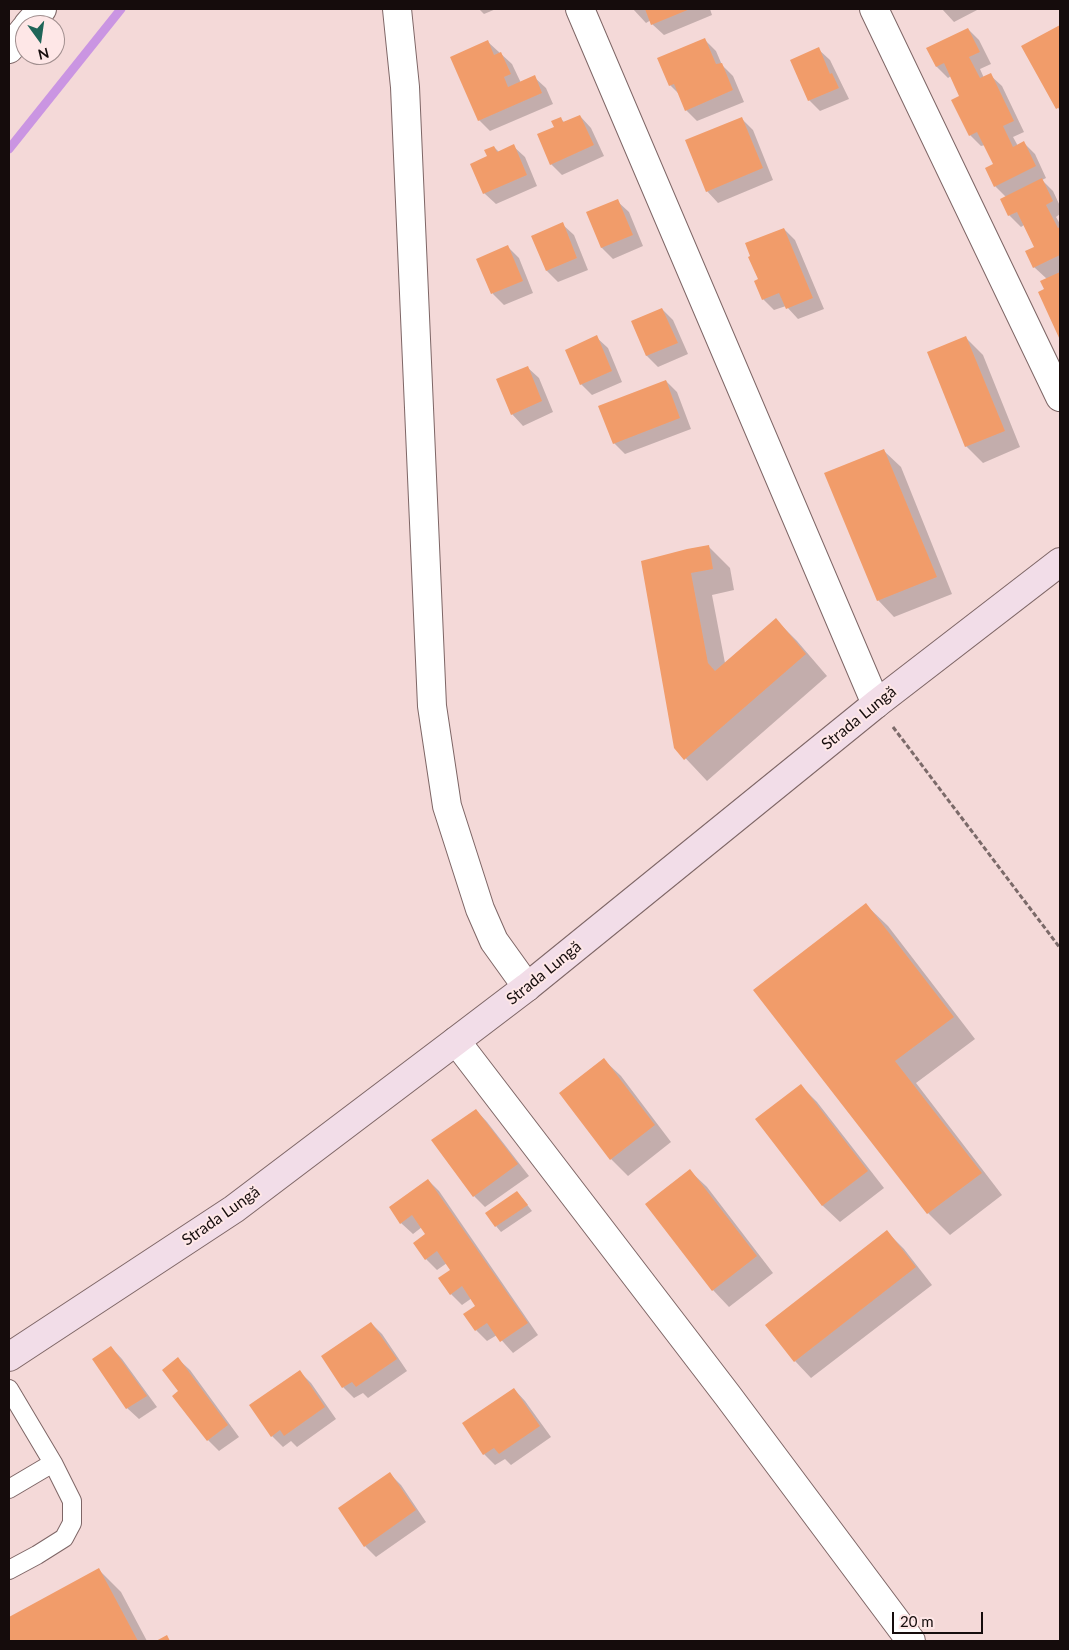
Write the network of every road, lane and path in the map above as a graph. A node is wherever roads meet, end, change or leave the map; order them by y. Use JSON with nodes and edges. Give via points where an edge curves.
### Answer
{"nodes":[{"id":1,"x":397,"y":9,"type":"edge"},
{"id":2,"x":580,"y":9,"type":"edge"},
{"id":3,"x":874,"y":9,"type":"edge"},
{"id":4,"x":1060,"y":397,"type":"edge"},
{"id":5,"x":1060,"y":562,"type":"edge"},
{"id":6,"x":876,"y":704,"type":"junction"},
{"id":7,"x":1060,"y":948,"type":"edge"},
{"id":8,"x":527,"y":987,"type":"junction"},
{"id":9,"x":456,"y":1042,"type":"junction"},
{"id":10,"x":9,"y":1357,"type":"edge"},
{"id":11,"x":9,"y":1390,"type":"edge"},
{"id":12,"x":53,"y":1463,"type":"junction"},
{"id":13,"x":9,"y":1489,"type":"edge"},
{"id":14,"x":9,"y":1570,"type":"edge"},
{"id":15,"x":911,"y":1641,"type":"edge"}],
"edges":[{"from":1,"to":8,"type":"street","via":[[405,87],[432,706],[447,806],[480,909],[494,941]]},
{"from":2,"to":6,"type":"street"},
{"from":3,"to":4,"type":"street"},
{"from":5,"to":6,"type":"main road","name":"Strada Lungă"},
{"from":6,"to":7,"type":"path"},
{"from":6,"to":8,"type":"main road","name":"Strada Lungă"},
{"from":8,"to":9,"type":"main road","name":"Strada Lungă"},
{"from":9,"to":10,"type":"main road","name":"Strada Lungă","via":[[234,1209]]},
{"from":9,"to":15,"type":"street"},
{"from":11,"to":12,"type":"lane"},
{"from":12,"to":13,"type":"lane"},
{"from":12,"to":14,"type":"lane","via":[[72,1501],[72,1523],[64,1538]]}]}
